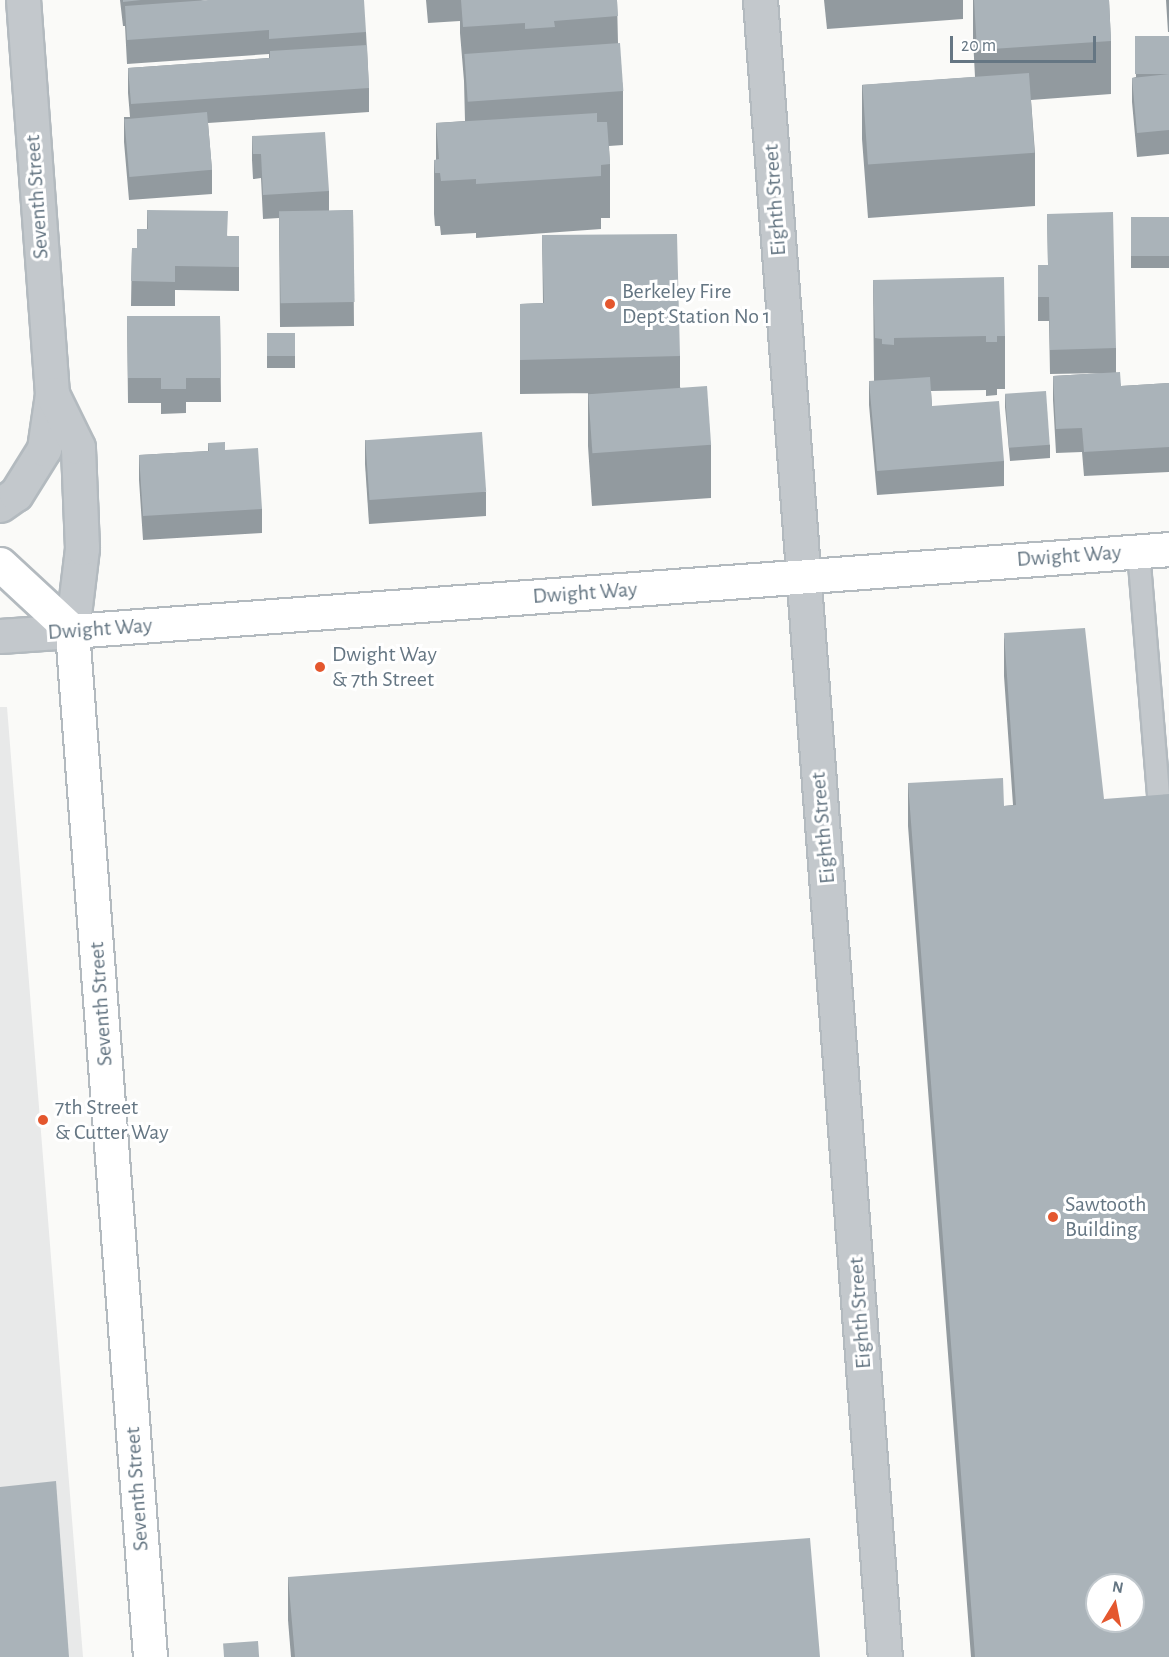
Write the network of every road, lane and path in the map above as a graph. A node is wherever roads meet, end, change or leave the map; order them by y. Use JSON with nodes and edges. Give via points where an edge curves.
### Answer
{"nodes":[{"id":1,"x":23,"y":0,"type":"edge"},
{"id":2,"x":760,"y":0,"type":"edge"},
{"id":3,"x":52,"y":394,"type":"junction"},
{"id":4,"x":0,"y":505,"type":"edge"},
{"id":5,"x":1154,"y":550,"type":"edge"},
{"id":6,"x":0,"y":564,"type":"edge"},
{"id":7,"x":803,"y":576,"type":"junction"},
{"id":8,"x":72,"y":631,"type":"junction"},
{"id":9,"x":0,"y":636,"type":"edge"},
{"id":10,"x":1158,"y":794,"type":"edge"},
{"id":11,"x":150,"y":1657,"type":"edge"},
{"id":12,"x":885,"y":1657,"type":"edge"}],
"edges":[{"from":1,"to":3,"type":"street","name":"Seventh Street"},
{"from":2,"to":7,"type":"street","name":"Eighth Street"},
{"from":3,"to":4,"type":"street","name":"Seventh Street","via":[[44,449],[16,494]]},
{"from":3,"to":8,"type":"street","name":"Seventh Street","via":[[78,447],[82,548]]},
{"from":5,"to":7,"type":"street","name":"Dwight Way"},
{"from":5,"to":10,"type":"lane"},
{"from":6,"to":8,"type":"street"},
{"from":7,"to":8,"type":"street","name":"Dwight Way"},
{"from":7,"to":12,"type":"street","name":"Eighth Street"},
{"from":8,"to":9,"type":"street","name":"Dwight Way"},
{"from":8,"to":11,"type":"street","name":"Seventh Street"}]}
